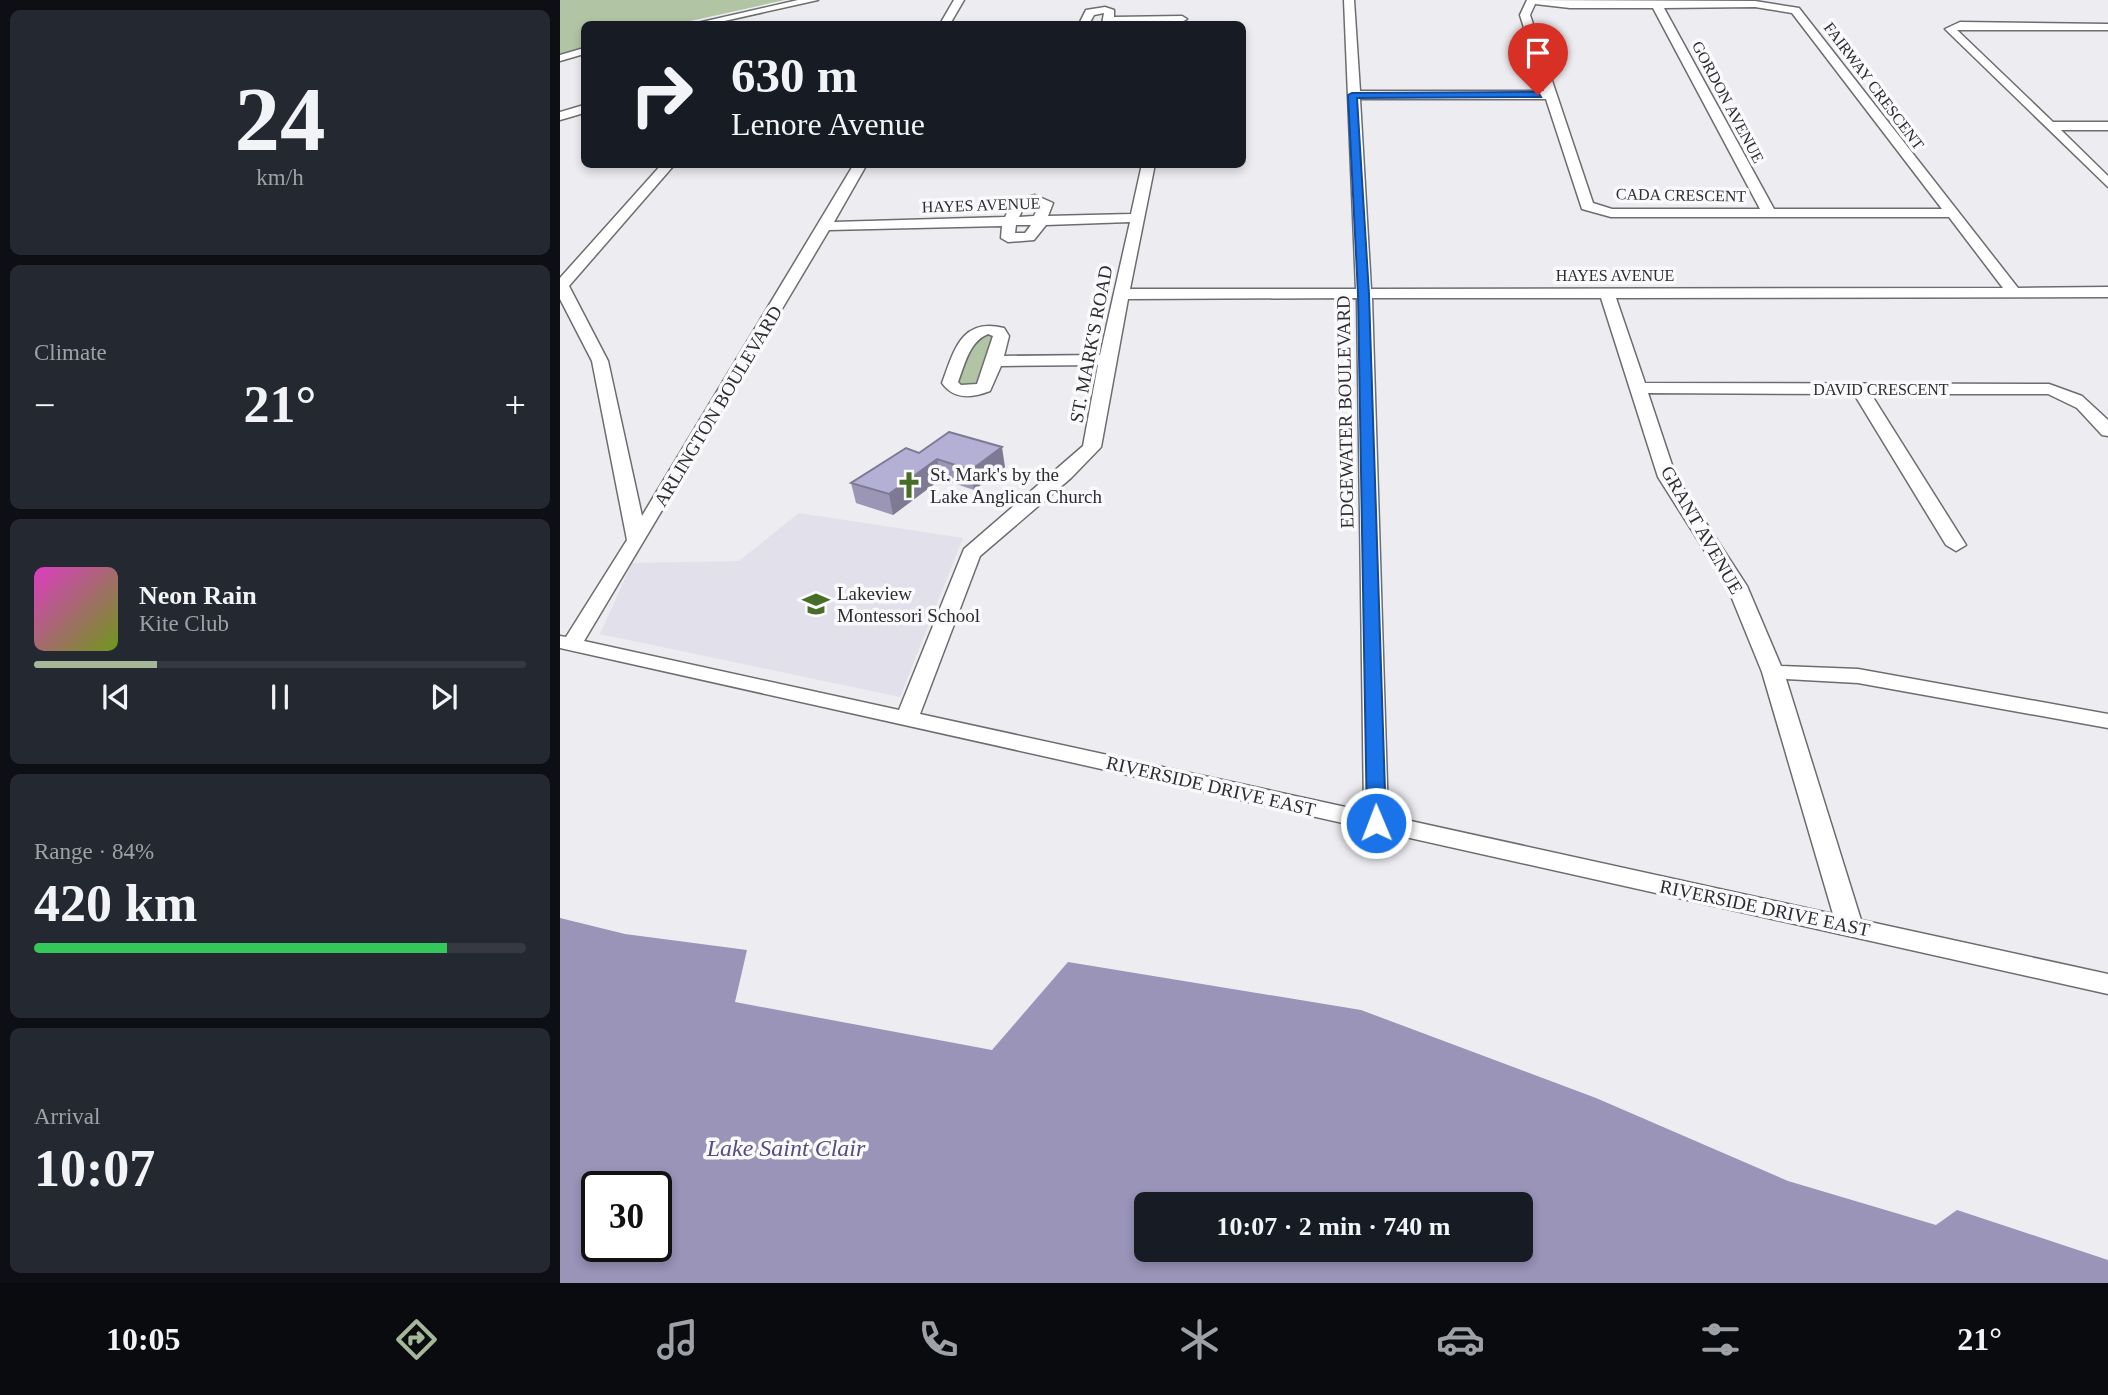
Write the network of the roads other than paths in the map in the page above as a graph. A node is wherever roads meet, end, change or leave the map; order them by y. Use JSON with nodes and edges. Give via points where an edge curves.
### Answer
{"nodes":[{"id":1,"x":813,"y":0,"type":"edge"},
{"id":2,"x":959,"y":0,"type":"edge"},
{"id":3,"x":1349,"y":0,"type":"edge"},
{"id":4,"x":1531,"y":1,"type":"edge"},
{"id":5,"x":1657,"y":5,"type":"junction"},
{"id":6,"x":1182,"y":18,"type":"edge"},
{"id":7,"x":712,"y":21,"type":"edge"},
{"id":8,"x":944,"y":21,"type":"edge"},
{"id":9,"x":1086,"y":21,"type":"edge"},
{"id":10,"x":1108,"y":21,"type":"edge"},
{"id":11,"x":1126,"y":21,"type":"edge"},
{"id":12,"x":2108,"y":27,"type":"edge"},
{"id":13,"x":581,"y":52,"type":"edge"},
{"id":14,"x":560,"y":58,"type":"edge"},
{"id":15,"x":1352,"y":95,"type":"junction"},
{"id":16,"x":1550,"y":95,"type":"junction"},
{"id":17,"x":581,"y":110,"type":"edge"},
{"id":18,"x":560,"y":116,"type":"edge"},
{"id":19,"x":2050,"y":126,"type":"junction"},
{"id":20,"x":2108,"y":126,"type":"edge"},
{"id":21,"x":666,"y":168,"type":"edge"},
{"id":22,"x":860,"y":168,"type":"edge"},
{"id":23,"x":1148,"y":168,"type":"edge"},
{"id":24,"x":2108,"y":183,"type":"edge"},
{"id":25,"x":1951,"y":213,"type":"junction"},
{"id":26,"x":1770,"y":214,"type":"junction"},
{"id":27,"x":1138,"y":218,"type":"junction"},
{"id":28,"x":1041,"y":221,"type":"junction"},
{"id":29,"x":1009,"y":223,"type":"junction"},
{"id":30,"x":825,"y":226,"type":"junction"},
{"id":31,"x":562,"y":291,"type":"edge"},
{"id":32,"x":2014,"y":292,"type":"junction"},
{"id":33,"x":2108,"y":292,"type":"edge"},
{"id":34,"x":1607,"y":293,"type":"junction"},
{"id":35,"x":1123,"y":294,"type":"junction"},
{"id":36,"x":1364,"y":294,"type":"junction"},
{"id":37,"x":1107,"y":360,"type":"junction"},
{"id":38,"x":995,"y":361,"type":"dead end"},
{"id":39,"x":1638,"y":388,"type":"junction"},
{"id":40,"x":1860,"y":389,"type":"junction"},
{"id":41,"x":2108,"y":431,"type":"edge"},
{"id":42,"x":638,"y":540,"type":"junction"},
{"id":43,"x":1956,"y":545,"type":"dead end"},
{"id":44,"x":565,"y":643,"type":"edge"},
{"id":45,"x":1773,"y":672,"type":"junction"},
{"id":46,"x":907,"y":718,"type":"junction"},
{"id":47,"x":2108,"y":721,"type":"edge"},
{"id":48,"x":1376,"y":823,"type":"junction"},
{"id":49,"x":1850,"y":926,"type":"junction"},
{"id":50,"x":2108,"y":984,"type":"edge"}],
"edges":[{"from":1,"to":7,"type":"street"},
{"from":2,"to":8,"type":"street"},
{"from":3,"to":15,"type":"street","name":"EDGEWATER BOULEVARD"},
{"from":4,"to":5,"type":"street","name":"FAIRWAY CRESCENT"},
{"from":4,"to":16,"type":"street","name":"CADA CRESCENT","via":[[1525,15]]},
{"from":5,"to":25,"type":"street","name":"FAIRWAY CRESCENT","via":[[1755,4],[1796,10]]},
{"from":5,"to":26,"type":"street","name":"GORDON AVENUE"},
{"from":6,"to":11,"type":"street"},
{"from":9,"to":10,"type":"street","via":[[1096,10],[1108,11]]},
{"from":12,"to":19,"type":"street","via":[[1959,25],[1950,29]]},
{"from":13,"to":14,"type":"street"},
{"from":15,"to":16,"type":"street"},
{"from":15,"to":36,"type":"street","name":"EDGEWATER BOULEVARD"},
{"from":16,"to":26,"type":"street","name":"CADA CRESCENT","via":[[1587,206],[1611,213]]},
{"from":17,"to":18,"type":"street"},
{"from":19,"to":20,"type":"street"},
{"from":19,"to":24,"type":"street"},
{"from":21,"to":31,"type":"street"},
{"from":22,"to":30,"type":"street","name":"ARLINGTON BOULEVARD"},
{"from":23,"to":27,"type":"street","name":"ST. MARK'S ROAD"},
{"from":25,"to":26,"type":"street","name":"CADA CRESCENT"},
{"from":25,"to":32,"type":"street","name":"FAIRWAY CRESCENT"},
{"from":27,"to":28,"type":"street","name":"HAYES AVENUE"},
{"from":27,"to":35,"type":"street","name":"ST. MARK'S ROAD"},
{"from":28,"to":29,"type":"street","name":"HAYES AVENUE"},
{"from":28,"to":29,"type":"street","via":[[1046,203],[1029,199],[1018,204]]},
{"from":29,"to":30,"type":"street","name":"HAYES AVENUE"},
{"from":30,"to":42,"type":"street","name":"ARLINGTON BOULEVARD"},
{"from":31,"to":42,"type":"street","via":[[600,361]]},
{"from":32,"to":33,"type":"street","name":"HAYES AVENUE"},
{"from":32,"to":34,"type":"street","name":"HAYES AVENUE"},
{"from":34,"to":36,"type":"street","name":"HAYES AVENUE"},
{"from":34,"to":39,"type":"street","name":"GRANT AVENUE"},
{"from":35,"to":36,"type":"street","name":"HAYES AVENUE"},
{"from":35,"to":37,"type":"street","name":"ST. MARK'S ROAD"},
{"from":36,"to":48,"type":"street","name":"EDGEWATER BOULEVARD"},
{"from":37,"to":38,"type":"street"},
{"from":37,"to":46,"type":"street","name":"ST. MARK'S ROAD","via":[[1092,447],[971,553]]},
{"from":39,"to":40,"type":"street","name":"DAVID CRESCENT"},
{"from":39,"to":45,"type":"street","name":"GRANT AVENUE","via":[[1667,477],[1737,586]]},
{"from":40,"to":41,"type":"street","name":"DAVID CRESCENT","via":[[2049,389],[2080,399]]},
{"from":40,"to":43,"type":"street"},
{"from":42,"to":44,"type":"street","name":"ARLINGTON BOULEVARD"},
{"from":44,"to":46,"type":"street","name":"RIVERSIDE DRIVE EAST"},
{"from":45,"to":47,"type":"street","via":[[1858,676]]},
{"from":45,"to":49,"type":"street","name":"GRANT AVENUE"},
{"from":46,"to":48,"type":"street","name":"RIVERSIDE DRIVE EAST"},
{"from":48,"to":49,"type":"street","name":"RIVERSIDE DRIVE EAST"},
{"from":49,"to":50,"type":"street","name":"RIVERSIDE DRIVE EAST"}]}
